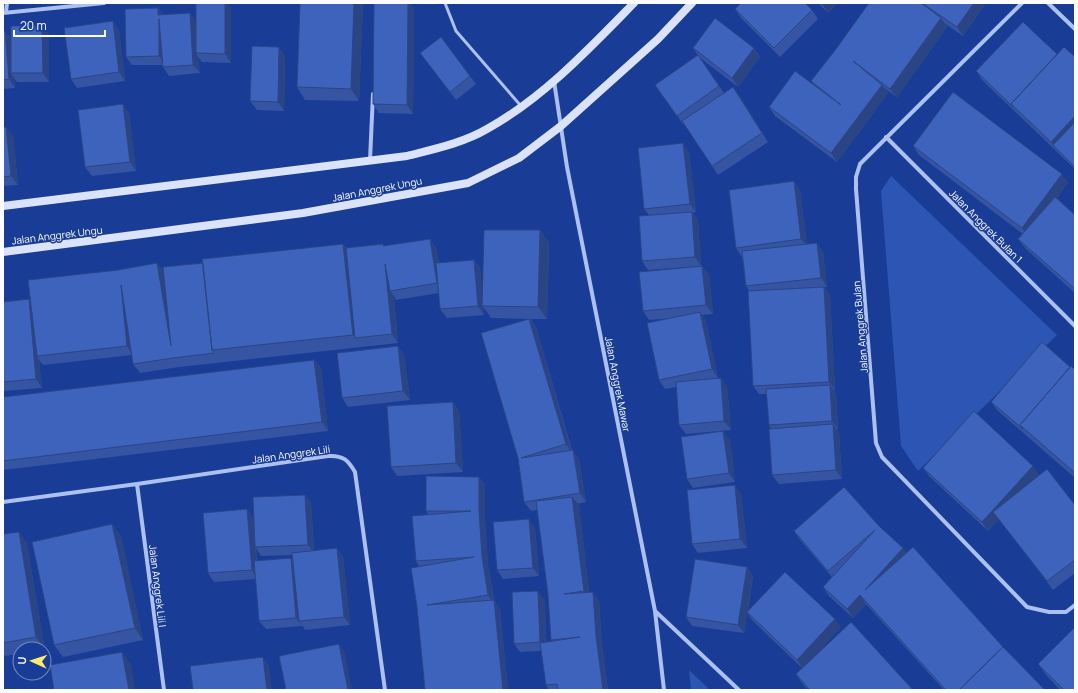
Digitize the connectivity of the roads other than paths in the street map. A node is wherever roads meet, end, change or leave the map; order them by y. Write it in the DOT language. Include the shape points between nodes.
graph roads {
  1 [pos="7,3"];
  2 [pos="104,3"];
  3 [pos="445,3"];
  4 [pos="692,3"];
  5 [pos="1022,3"];
  6 [pos="1048,3"];
  7 [pos="631,5"];
  8 [pos="5,12"];
  9 [pos="1075,29"];
  10 [pos="554,81"];
  11 [pos="373,89"];
  12 [pos="522,107"];
  13 [pos="561,126"];
  14 [pos="886,137"];
  15 [pos="370,160"];
  16 [pos="3,206"];
  17 [pos="3,252"];
  18 [pos="1075,326"];
  19 [pos="137,484"];
  20 [pos="3,502"];
  21 [pos="1075,605"];
  22 [pos="655,611"];
  23 [pos="164,690"];
  24 [pos="384,690"];
  25 [pos="664,690"];
  26 [pos="739,690"];
  1 -- 8 [label="street"];
  2 -- 8 [label="street"];
  3 -- 12 [label="lane" via="456,32"];
  4 -- 13 [label="street, Jalan Anggrek Ungu" via="658,39"];
  5 -- 14 [label="street, Jalan Anggrek Bulan"];
  6 -- 9 [label="street"];
  7 -- 10 [label="street"];
  10 -- 12 [label="street"];
  10 -- 13 [label="street, Jalan Anggrek Mawar"];
  11 -- 15 [label="street"];
  12 -- 15 [label="street" via="486,130 448,145 407,156"];
  13 -- 17 [label="street, Jalan Anggrek Ungu" via="519,158 468,183 303,213"];
  13 -- 22 [label="street, Jalan Anggrek Mawar"];
  14 -- 18 [label="street, Jalan Anggrek Bulan 1"];
  14 -- 21 [label="street, Jalan Anggrek Bulan" via="860,164 856,177 876,443 882,457 1027,607 1049,612 1066,612"];
  15 -- 16 [label="street"];
  19 -- 20 [label="street, Jalan Anggrek Lili"];
  19 -- 23 [label="street, Jalan Anggrek Lili I"];
  19 -- 24 [label="street, Jalan Anggrek Lili" via="328,456 338,455 345,459 355,472"];
  22 -- 25 [label="street, Jalan Anggrek Mawar"];
  22 -- 26 [label="street"];
}
